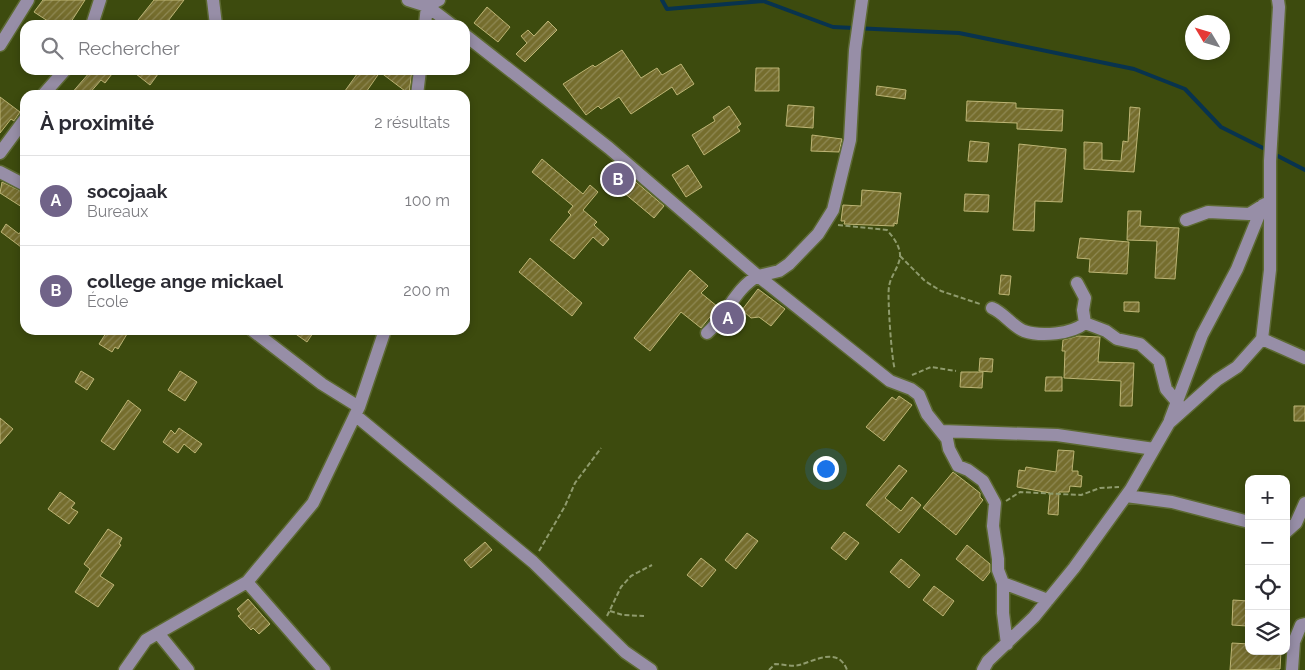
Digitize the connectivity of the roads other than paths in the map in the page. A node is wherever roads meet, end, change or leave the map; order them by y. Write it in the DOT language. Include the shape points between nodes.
graph roads {
  1 [pos="28,0"];
  2 [pos="100,0"];
  3 [pos="213,0"];
  4 [pos="408,0"];
  5 [pos="862,0"];
  6 [pos="1278,0"];
  7 [pos="433,3"];
  8 [pos="94,20"];
  9 [pos="215,20"];
  10 [pos="427,20"];
  11 [pos="448,20"];
  12 [pos="470,39"];
  13 [pos="0,45"];
  14 [pos="60,75"];
  15 [pos="419,75"];
  16 [pos="47,90"];
  17 [pos="418,90"];
  18 [pos="20,126"];
  19 [pos="0,153"];
  20 [pos="0,172"];
  21 [pos="20,182"];
  22 [pos="1267,202"];
  23 [pos="1186,220"];
  24 [pos="758,276"];
  25 [pos="1077,283"];
  26 [pos="992,308"];
  27 [pos="1085,323"];
  28 [pos="707,333"];
  29 [pos="258,335"];
  30 [pos="383,335"];
  31 [pos="1262,339"];
  32 [pos="1305,358"];
  33 [pos="1178,403"];
  34 [pos="357,411"];
  35 [pos="1169,423"];
  36 [pos="942,431"];
  37 [pos="1154,449"];
  38 [pos="1128,493"];
  39 [pos="1305,503"];
  40 [pos="1245,521"];
  41 [pos="1290,528"];
  42 [pos="247,582"];
  43 [pos="1003,583"];
  44 [pos="1048,600"];
  45 [pos="1305,624"];
  46 [pos="158,633"];
  47 [pos="1007,644"];
  48 [pos="126,670"];
  49 [pos="188,670"];
  50 [pos="324,670"];
  51 [pos="650,670"];
  52 [pos="983,670"];
  53 [pos="1292,670"];
  1 -- 13 [label="street"];
  2 -- 8 [label="street"];
  3 -- 9 [label="street"];
  4 -- 7 [label="street"];
  5 -- 24 [label="street" via="855,50 850,140 833,210 818,234 789,264 779,271"];
  6 -- 22 [label="street"];
  7 -- 10 [label="street"];
  7 -- 11 [label="street"];
  12 -- 24 [label="street" via="609,148"];
  14 -- 16 [label="street"];
  15 -- 17 [label="street"];
  18 -- 19 [label="street"];
  20 -- 21 [label="street"];
  22 -- 23 [label="street" via="1249,214 1208,212"];
  22 -- 31 [label="street" via="1270,270"];
  22 -- 33 [label="street" via="1202,335"];
  24 -- 28 [label="street"];
  24 -- 36 [label="street" via="890,382 919,395 927,414"];
  25 -- 27 [label="street" via="1085,298"];
  26 -- 27 [label="street" via="1025,331 1056,334 1073,331"];
  27 -- 33 [label="street" via="1117,339 1140,344 1159,361 1166,390"];
  29 -- 34 [label="street"];
  30 -- 34 [label="street"];
  31 -- 32 [label="street"];
  31 -- 35 [label="street" via="1236,368 1217,380"];
  33 -- 35 [label="street"];
  34 -- 42 [label="street" via="313,503"];
  34 -- 51 [label="street" via="533,562 625,652"];
  35 -- 37 [label="street"];
  36 -- 37 [label="street" via="1057,435"];
  36 -- 43 [label="street" via="958,466 983,481 996,503 993,526 998,570"];
  37 -- 38 [label="street"];
  38 -- 40 [label="street"];
  38 -- 44 [label="street"];
  39 -- 41 [label="street"];
  42 -- 46 [label="street"];
  42 -- 50 [label="street"];
  43 -- 44 [label="street"];
  43 -- 47 [label="street"];
  44 -- 47 [label="street"];
  45 -- 53 [label="street" via="1301,625 1294,642"];
  46 -- 48 [label="street" via="146,640"];
  46 -- 49 [label="street"];
  47 -- 52 [label="street"];
}
